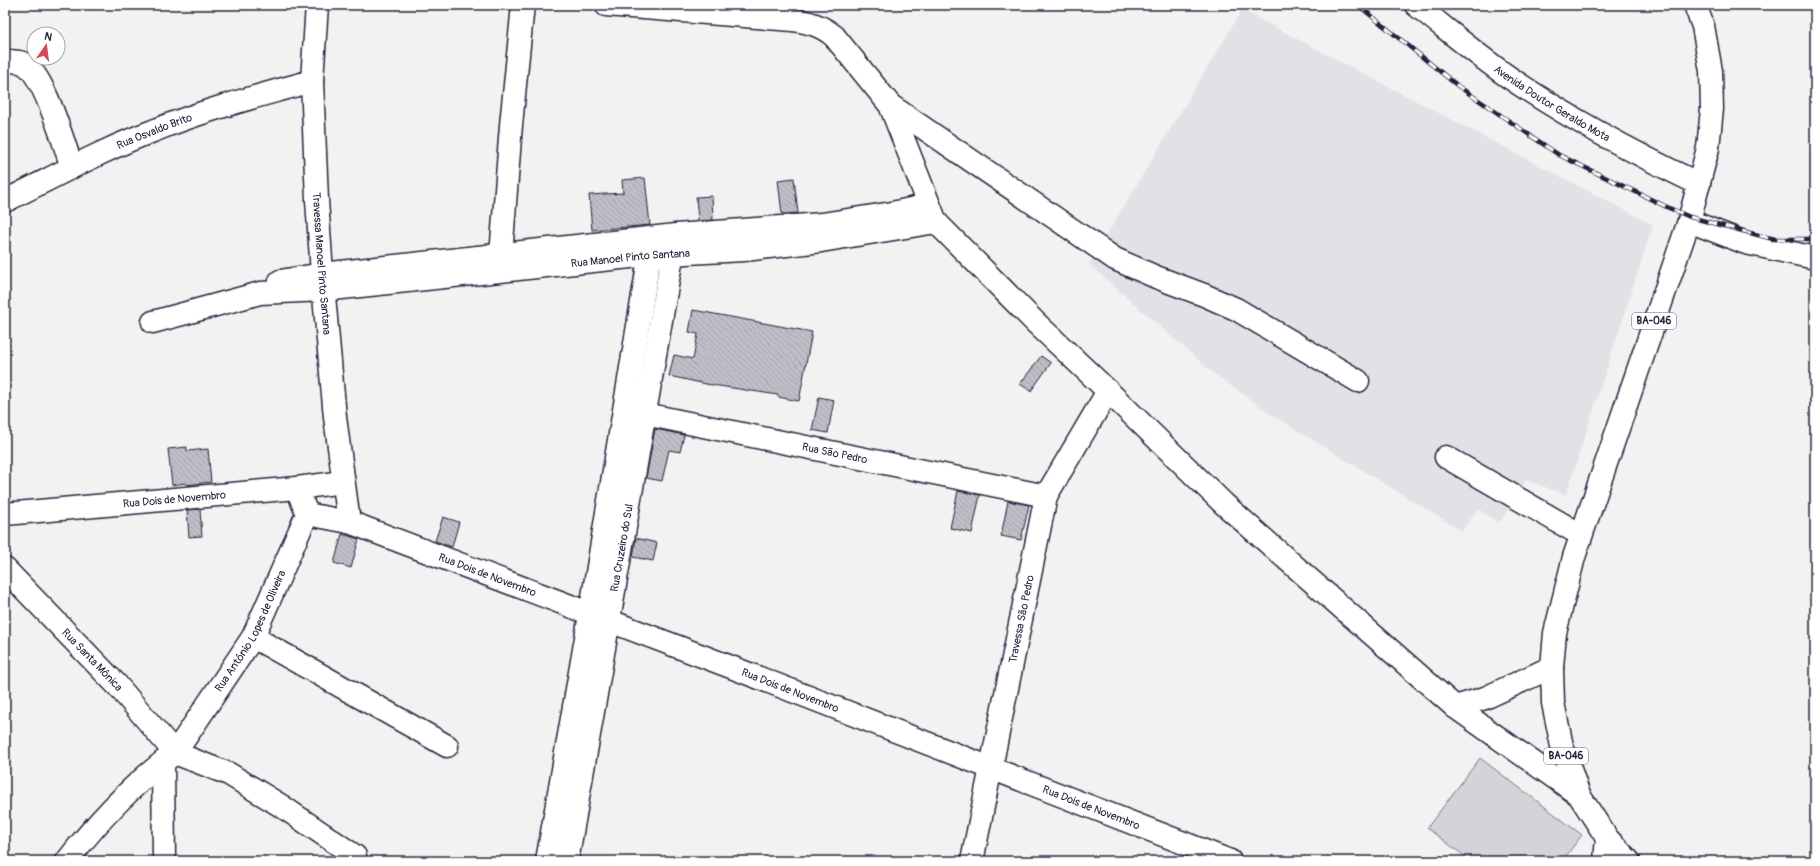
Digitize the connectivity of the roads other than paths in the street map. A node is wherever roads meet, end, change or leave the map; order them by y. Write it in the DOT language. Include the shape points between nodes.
graph roads {
  1 [pos="317,5"];
  2 [pos="523,5"];
  3 [pos="606,5"];
  4 [pos="1416,5"];
  5 [pos="1695,5"];
  6 [pos="5,61"];
  7 [pos="312,81"];
  8 [pos="890,105"];
  9 [pos="72,168"];
  10 [pos="1699,184"];
  11 [pos="5,201"];
  12 [pos="933,213"];
  13 [pos="1689,221"];
  14 [pos="674,244"];
  15 [pos="650,247"];
  16 [pos="1815,258"];
  17 [pos="501,263"];
  18 [pos="323,282"];
  19 [pos="153,322"];
  20 [pos="1358,381"];
  21 [pos="1108,391"];
  22 [pos="634,412"];
  23 [pos="1446,457"];
  24 [pos="343,482"];
  25 [pos="297,488"];
  26 [pos="1046,496"];
  27 [pos="5,514"];
  28 [pos="307,514"];
  29 [pos="349,522"];
  30 [pos="1581,535"];
  31 [pos="5,569"];
  32 [pos="599,618"];
  33 [pos="253,637"];
  34 [pos="1552,667"];
  35 [pos="1455,707"];
  36 [pos="447,746"];
  37 [pos="169,758"];
  38 [pos="992,769"];
  39 [pos="570,786"];
  40 [pos="1579,795"];
  41 [pos="1607,838"];
  42 [pos="355,856"];
  43 [pos="67,861"];
  44 [pos="164,861"];
  45 [pos="547,861"];
  46 [pos="567,861"];
  47 [pos="972,861"];
  48 [pos="1230,861"];
  49 [pos="1605,861"];
  50 [pos="1629,861"];
  1 -- 7 [label="street, Travessa Manoel Pinto Santana"];
  2 -- 17 [label="street"];
  3 -- 8 [label="street" via="793,20 816,25 834,36"];
  4 -- 10 [label="street, Avenida Doutor Geraldo Mota" via="1512,79 1573,118 1634,153"];
  5 -- 10 [label="street, BA-046" via="1703,26 1711,71 1712,109 1708,148"];
  6 -- 9 [label="street" via="23,63 38,79"];
  7 -- 9 [label="street, Rua Osvaldo Brito" via="226,105 152,131"];
  7 -- 18 [label="street, Travessa Manoel Pinto Santana"];
  8 -- 12 [label="street"];
  8 -- 20 [label="street" via="1115,258 1156,278 1236,309"];
  9 -- 11 [label="street, Rua Osvaldo Brito"];
  10 -- 13 [label="street, BA-046"];
  12 -- 14 [label="street, Rua Manoel Pinto Santana" via="821,241 744,250"];
  12 -- 21 [label="street" via="1035,322"];
  13 -- 16 [label="street" via="1746,243"];
  13 -- 30 [label="street, BA-046"];
  14 -- 15 [label="street, Rua Manoel Pinto Santana"];
  14 -- 22 [label="street, Rua Cruzeiro do Sul"];
  15 -- 17 [label="street, Rua Manoel Pinto Santana"];
  15 -- 22 [label="street, Rua Cruzeiro do Sul"];
  17 -- 18 [label="street, Rua Manoel Pinto Santana"];
  18 -- 19 [label="street, Rua Manoel Pinto Santana" via="285,280 260,293"];
  18 -- 24 [label="street, Travessa Manoel Pinto Santana"];
  21 -- 26 [label="street, Travessa São Pedro"];
  21 -- 35 [label="street" via="1224,504"];
  22 -- 26 [label="street, Rua São Pedro"];
  22 -- 32 [label="street, Rua Cruzeiro do Sul"];
  23 -- 30 [label="street"];
  24 -- 25 [label="street, Rua Dois de Novembro"];
  24 -- 29 [label="street, Travessa Manoel Pinto Santana"];
  25 -- 27 [label="street, Rua Dois de Novembro"];
  25 -- 28 [label="street"];
  26 -- 38 [label="street, Travessa São Pedro"];
  28 -- 29 [label="street, Rua Dois de Novembro"];
  28 -- 33 [label="street, Rua Antônio Lopes de Oliveira"];
  29 -- 32 [label="street, Rua Dois de Novembro"];
  30 -- 34 [label="street, BA-046" via="1556,633"];
  31 -- 37 [label="street, Rua Santa Mônica" via="117,685"];
  32 -- 38 [label="street, Rua Dois de Novembro"];
  32 -- 39 [label="street, Rua Cruzeiro do Sul"];
  33 -- 36 [label="street"];
  33 -- 37 [label="street, Rua Antônio Lopes de Oliveira"];
  34 -- 35 [label="street" via="1492,695"];
  34 -- 40 [label="street, BA-046" via="1553,703 1562,746"];
  35 -- 40 [label="street"];
  37 -- 42 [label="street" via="229,774"];
  37 -- 43 [label="street, Rua Antônio Lopes de Oliveira" via="104,816"];
  37 -- 44 [label="street"];
  38 -- 47 [label="street, Travessa São Pedro"];
  38 -- 48 [label="street, Rua Dois de Novembro"];
  39 -- 45 [label="street, Rua Cruzeiro do Sul"];
  39 -- 46 [label="street, Rua Cruzeiro do Sul"];
  40 -- 41 [label="street, BA-046"];
  41 -- 49 [label="street"];
  41 -- 50 [label="street, BA-046"];
}
